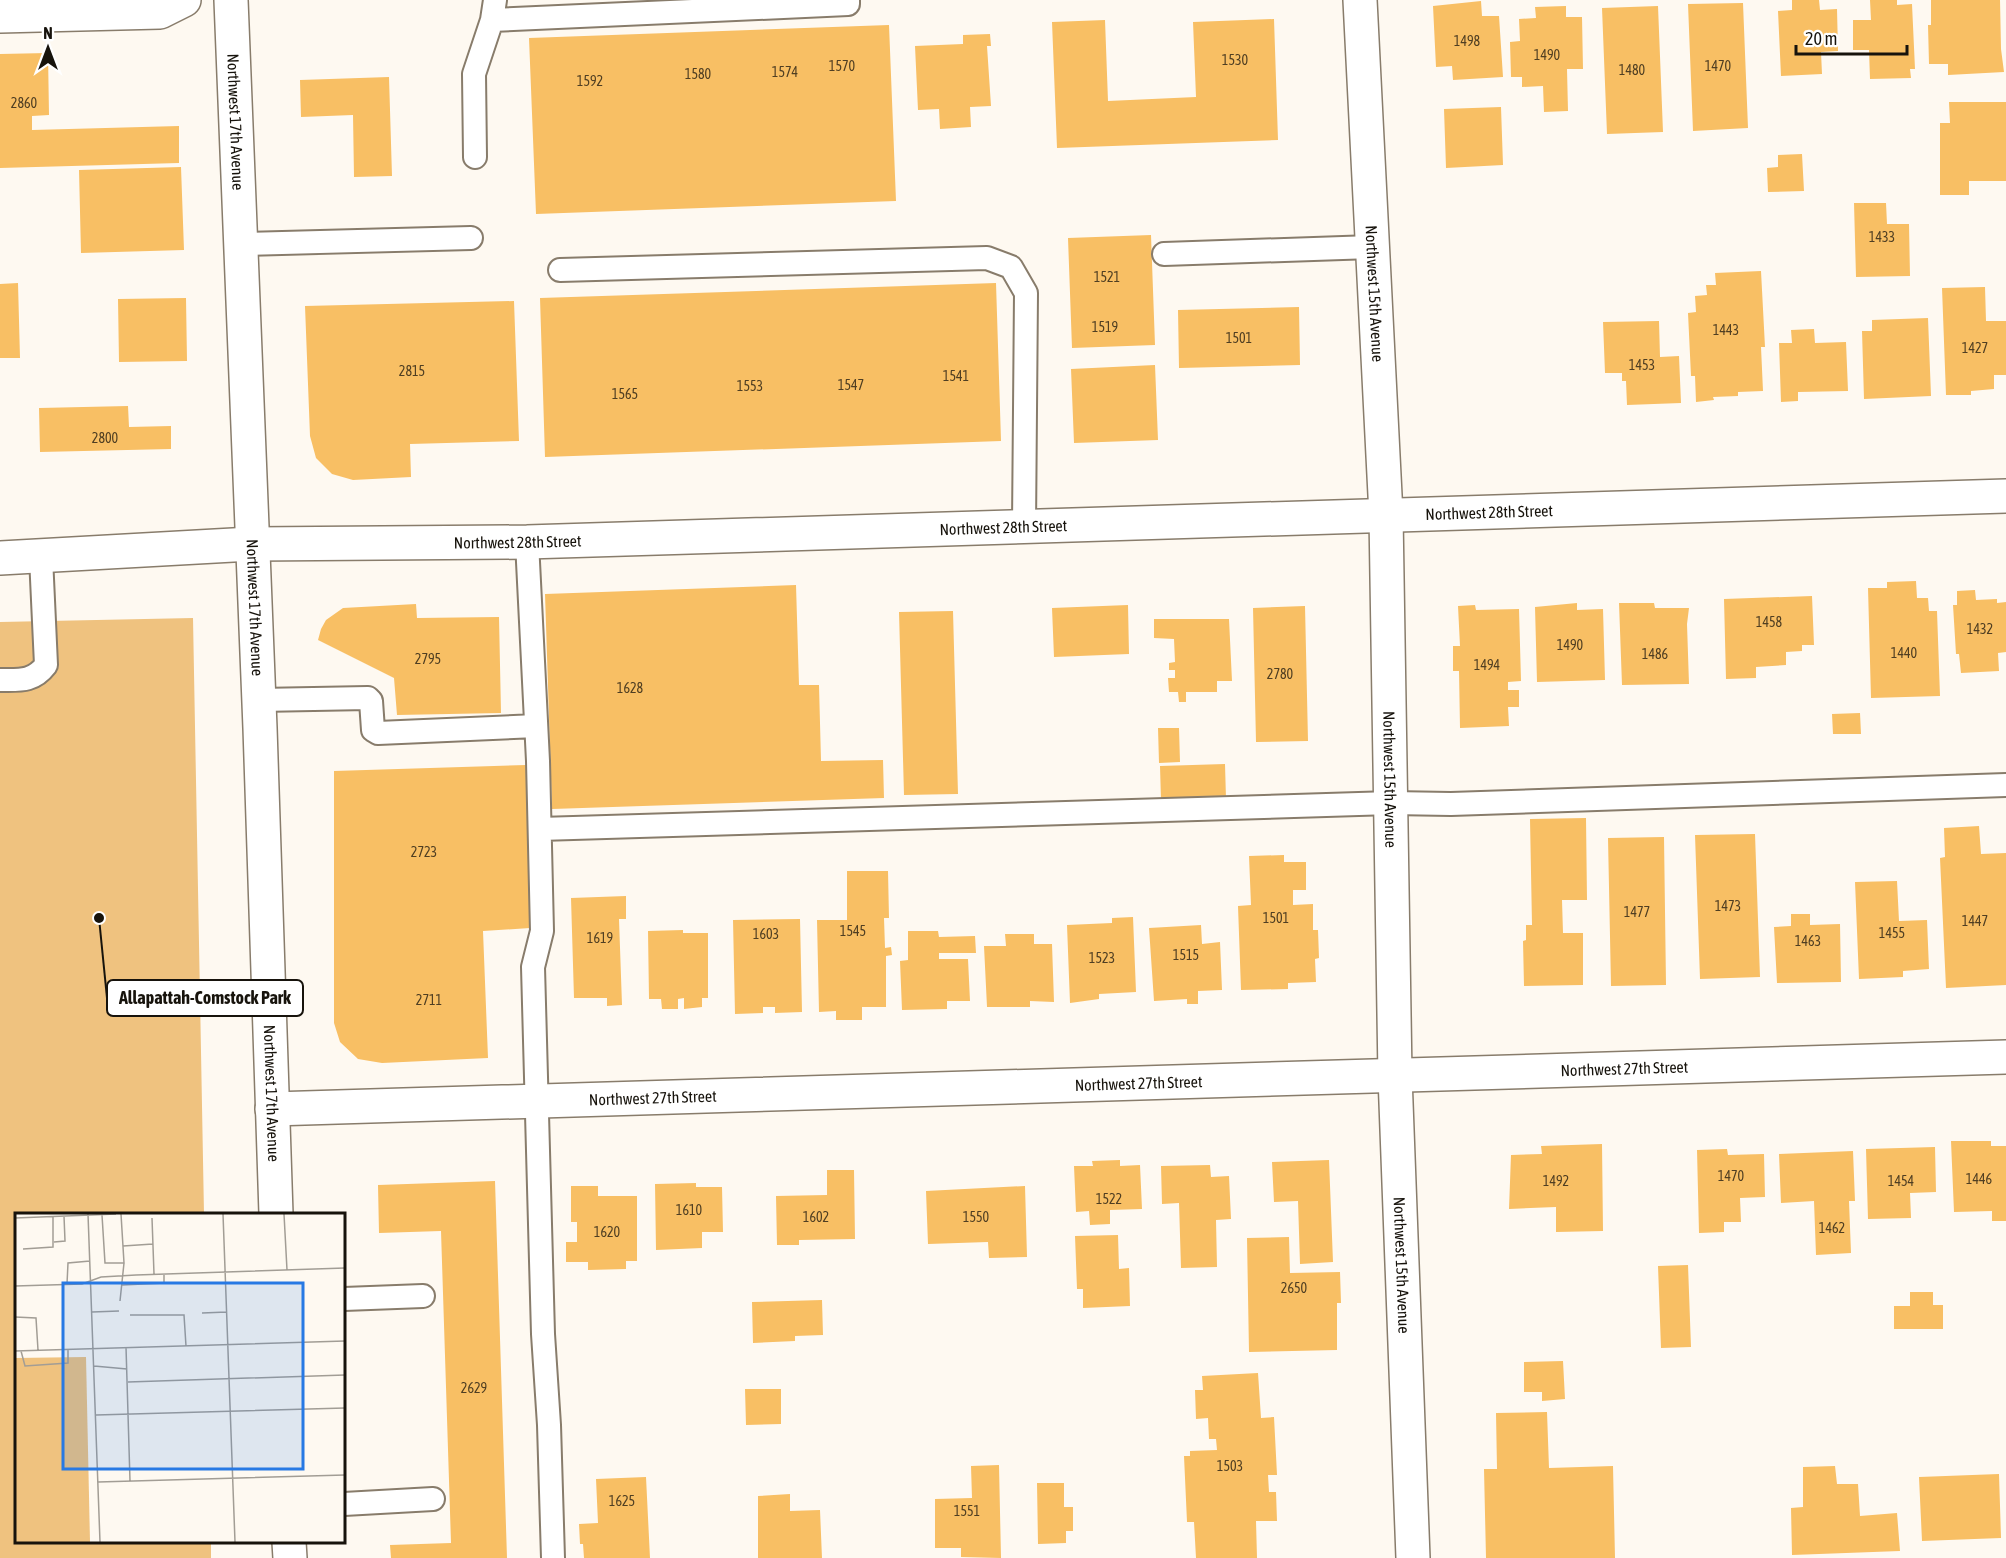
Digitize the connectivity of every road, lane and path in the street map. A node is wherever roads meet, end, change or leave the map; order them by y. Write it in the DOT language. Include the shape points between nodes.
graph roads {
  1 [pos="184,0"];
  2 [pos="231,0"];
  3 [pos="848,0"];
  4 [pos="1360,0"];
  5 [pos="713,5"];
  6 [pos="20,10"];
  7 [pos="493,10"];
  8 [pos="475,157"];
  9 [pos="471,238"];
  10 [pos="240,244"];
  11 [pos="1372,247"];
  12 [pos="1164,254"];
  13 [pos="560,270"];
  14 [pos="2006,496"];
  15 [pos="1386,515"];
  16 [pos="1024,526"];
  17 [pos="527,542"];
  18 [pos="251,544"];
  19 [pos="41,557"];
  20 [pos="0,558"];
  21 [pos="0,681"];
  22 [pos="259,700"];
  23 [pos="536,726"];
  24 [pos="2006,785"];
  25 [pos="1391,803"];
  26 [pos="540,829"];
  27 [pos="2006,1057"];
  28 [pos="1395,1076"];
  29 [pos="538,1101"];
  30 [pos="272,1110"];
  31 [pos="276,1213"];
  32 [pos="423,1296"];
  33 [pos="345,1299"];
  34 [pos="433,1499"];
  35 [pos="345,1504"];
  36 [pos="289,1543"];
  37 [pos="290,1558"];
  38 [pos="553,1558"];
  39 [pos="1413,1558"];
  1 -- 6 [label="street" via="160,12"];
  2 -- 10 [label="street, Northwest 17th Avenue"];
  3 -- 5 [label="lane" via="848,4"];
  4 -- 11 [label="street, Northwest 15th Avenue"];
  5 -- 7 [label="lane"];
  7 -- 8 [label="lane" via="474,74"];
  9 -- 10 [label="lane"];
  10 -- 18 [label="street, Northwest 17th Avenue"];
  11 -- 12 [label="lane"];
  11 -- 15 [label="street, Northwest 15th Avenue"];
  13 -- 16 [label="lane" via="987,258 1011,267 1026,293"];
  14 -- 15 [label="street, Northwest 28th Street"];
  15 -- 16 [label="street, Northwest 28th Street"];
  15 -- 25 [label="street, Northwest 15th Avenue"];
  16 -- 17 [label="street, Northwest 28th Street"];
  17 -- 18 [label="street, Northwest 28th Street"];
  17 -- 23 [label="lane"];
  18 -- 19 [label="street, Northwest 28th Street"];
  18 -- 22 [label="street, Northwest 17th Avenue"];
  19 -- 20 [label="street, Northwest 28th Street"];
  19 -- 21 [label="lane" via="46,665 38,676"];
  22 -- 23 [label="lane" via="368,698 373,730 378,733"];
  22 -- 30 [label="street, Northwest 17th Avenue"];
  23 -- 26 [label="lane"];
  24 -- 25 [label="lane"];
  25 -- 26 [label="lane"];
  25 -- 28 [label="street, Northwest 15th Avenue"];
  26 -- 29 [label="lane" via="542,931 533,967"];
  27 -- 28 [label="street, Northwest 27th Street"];
  28 -- 29 [label="street, Northwest 27th Street"];
  28 -- 39 [label="street, Northwest 15th Avenue"];
  29 -- 30 [label="street, Northwest 27th Street"];
  29 -- 38 [label="lane"];
  30 -- 31 [label="street, Northwest 17th Avenue"];
  32 -- 33 [label="lane"];
  34 -- 35 [label="lane"];
  36 -- 37 [label="street"];
}
